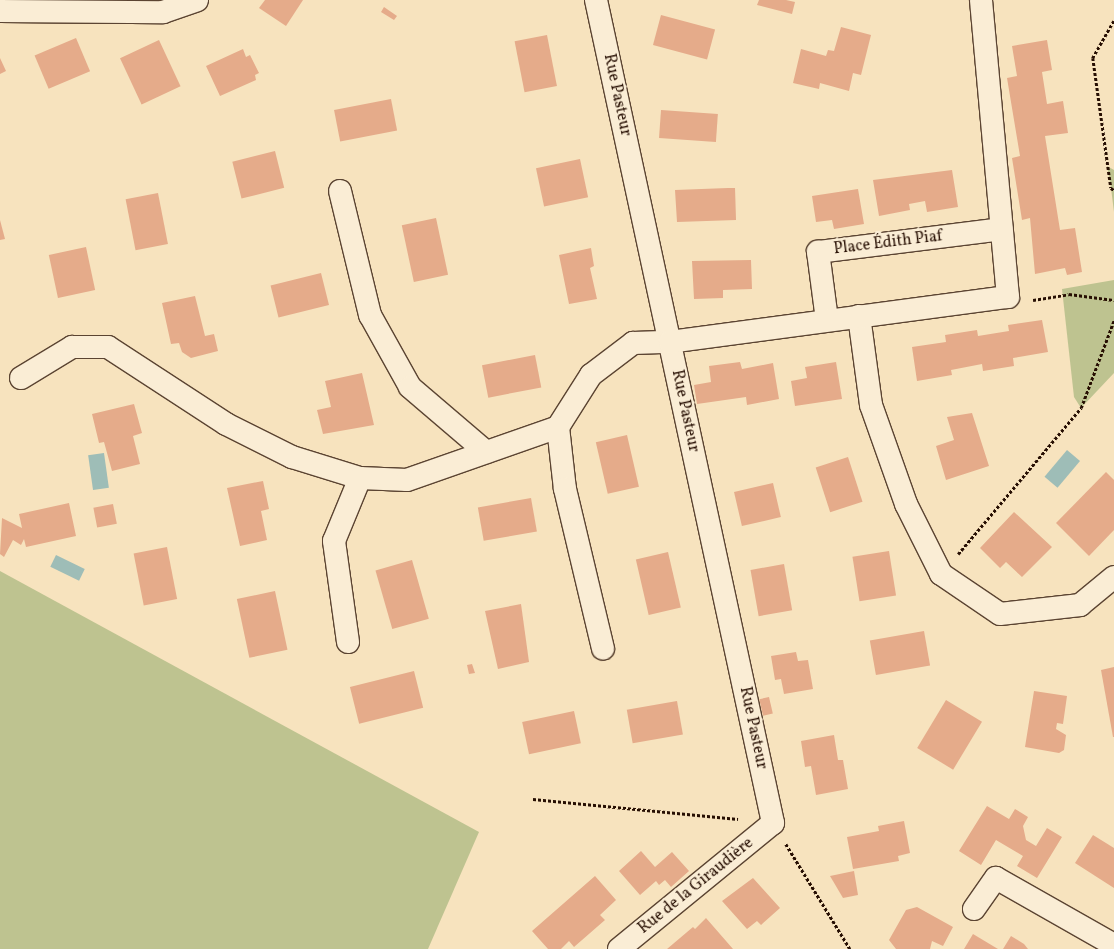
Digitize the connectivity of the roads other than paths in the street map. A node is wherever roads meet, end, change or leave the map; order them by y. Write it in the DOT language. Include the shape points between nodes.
graph roads {
  1 [pos="197,0"];
  2 [pos="596,0"];
  3 [pos="986,4"];
  4 [pos="0,11"];
  5 [pos="340,191"];
  6 [pos="1002,229"];
  7 [pos="859,316"];
  8 [pos="828,320"];
  9 [pos="670,342"];
  10 [pos="21,378"];
  11 [pos="558,427"];
  12 [pos="486,452"];
  13 [pos="360,478"];
  14 [pos="1114,578"];
  15 [pos="348,642"];
  16 [pos="603,650"];
  17 [pos="773,822"];
  18 [pos="974,909"];
  19 [pos="1111,946"];
  20 [pos="619,949"];
  1 -- 4 [label="street" via="163,12"];
  2 -- 9 [label="street, Rue Pasteur"];
  3 -- 6 [label="street"];
  5 -- 12 [label="street" via="370,315 410,387"];
  6 -- 7 [label="street" via="1008,297"];
  6 -- 8 [label="street, Place Édith Piaf" via="818,252"];
  7 -- 8 [label="street"];
  7 -- 14 [label="street" via="872,405 906,504 941,574 1000,614 1080,605"];
  8 -- 9 [label="street"];
  9 -- 11 [label="street" via="633,343 591,374"];
  9 -- 17 [label="street, Rue Pasteur"];
  10 -- 13 [label="street" via="72,347 108,348 226,424 292,457"];
  11 -- 12 [label="street"];
  11 -- 16 [label="street" via="565,489"];
  12 -- 13 [label="street" via="407,480"];
  13 -- 15 [label="street" via="334,540"];
  17 -- 20 [label="street, Rue de la Giraudière"];
  18 -- 19 [label="street" via="996,878"];
}
